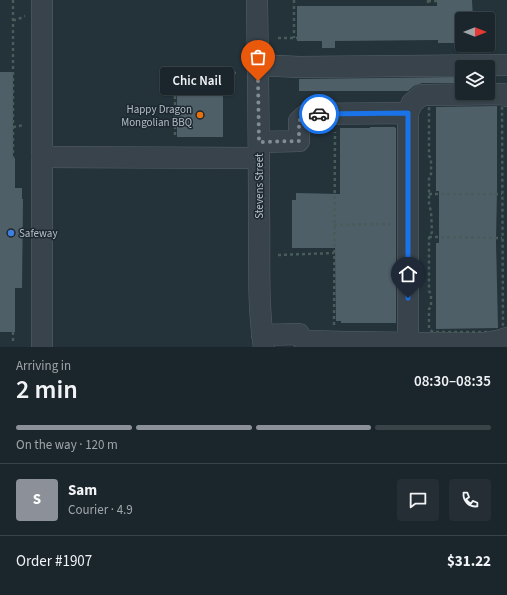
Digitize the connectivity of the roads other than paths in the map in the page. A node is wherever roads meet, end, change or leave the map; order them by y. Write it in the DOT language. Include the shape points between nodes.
graph roads {
  1 [pos="42,0"];
  2 [pos="257,0"];
  3 [pos="258,65"];
  4 [pos="507,65"];
  5 [pos="507,96"];
  6 [pos="408,113"];
  7 [pos="259,150"];
  8 [pos="42,157"];
  9 [pos="507,338"];
  10 [pos="263,341"];
  11 [pos="408,343"];
  12 [pos="42,347"];
  1 -- 8 [label="street"];
  2 -- 3 [label="street, Stevens Street"];
  3 -- 4 [label="street"];
  3 -- 7 [label="street, Stevens Street"];
  5 -- 6 [label="street" via="422,95 412,104"];
  6 -- 7 [label="street" via="307,114 299,121 299,141"];
  6 -- 11 [label="street"];
  7 -- 8 [label="street"];
  7 -- 10 [label="street, Stevens Street" via="260,306"];
  8 -- 12 [label="street"];
  9 -- 11 [label="street" via="486,343"];
  10 -- 11 [label="street" via="299,334 306,341"];
}
